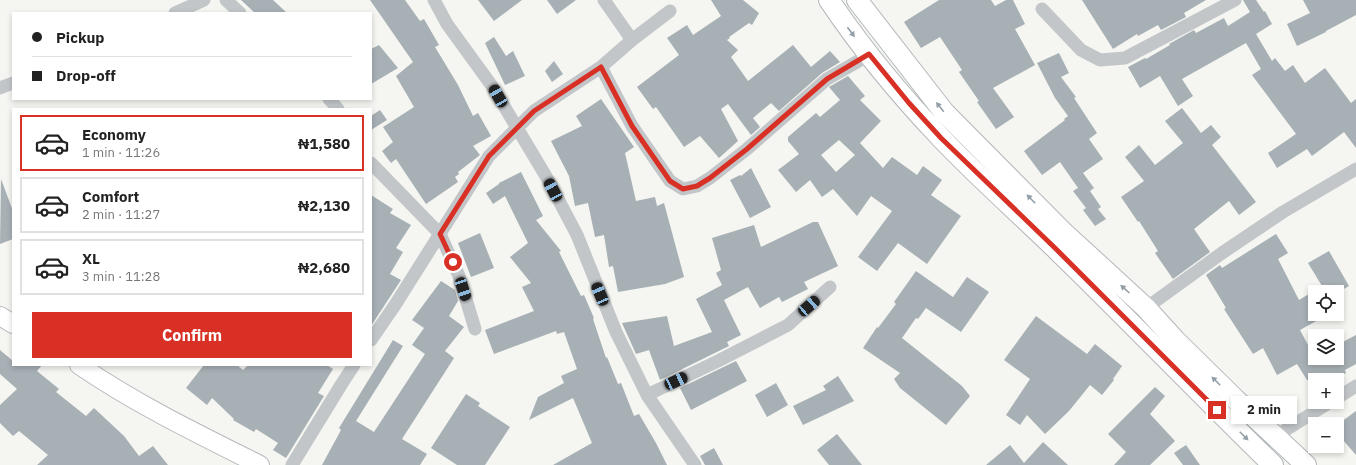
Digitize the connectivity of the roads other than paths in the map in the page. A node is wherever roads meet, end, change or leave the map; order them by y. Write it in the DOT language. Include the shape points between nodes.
graph roads {
  1 [pos="204,0"];
  2 [pos="226,0"];
  3 [pos="434,0"];
  4 [pos="604,0"];
  5 [pos="829,0"];
  6 [pos="857,0"];
  7 [pos="1235,0"];
  8 [pos="1042,9"];
  9 [pos="670,11"];
  10 [pos="177,12"];
  11 [pos="239,12"];
  12 [pos="632,40"];
  13 [pos="869,54"];
  14 [pos="601,67"];
  15 [pos="12,82"];
  16 [pos="0,88"];
  17 [pos="330,100"];
  18 [pos="337,108"];
  19 [pos="517,128"];
  20 [pos="372,165"];
  21 [pos="1356,169"];
  22 [pos="440,234"];
  23 [pos="830,287"];
  24 [pos="1146,308"];
  25 [pos="0,316"];
  26 [pos="12,323"];
  27 [pos="475,329"];
  28 [pos="372,338"];
  29 [pos="80,366"];
  30 [pos="353,366"];
  31 [pos="1356,386"];
  32 [pos="1344,394"];
  33 [pos="647,395"];
  34 [pos="1319,409"];
  35 [pos="1276,436"];
  36 [pos="260,465"];
  37 [pos="292,465"];
  38 [pos="695,465"];
  39 [pos="1272,465"];
  40 [pos="1306,465"];
  1 -- 10 [label="street"];
  2 -- 11 [label="street"];
  3 -- 19 [label="street" via="447,24 492,86"];
  4 -- 12 [label="street"];
  5 -- 13 [label="main road, one-way"];
  24 -- 6 [label="main road, one-way" via="1062,231 944,112"];
  7 -- 8 [label="street" via="1125,58 1100,60 1081,50"];
  9 -- 12 [label="street"];
  12 -- 14 [label="street"];
  13 -- 14 [label="street" via="827,79 710,178 697,186 683,189 670,181 632,126"];
  13 -- 39 [label="main road, one-way" via="941,138"];
  14 -- 19 [label="street" via="534,111"];
  15 -- 16 [label="street"];
  17 -- 18 [label="street"];
  19 -- 22 [label="street" via="489,156"];
  19 -- 33 [label="street" via="577,235 616,332"];
  20 -- 22 [label="street"];
  21 -- 24 [label="street" via="1265,224"];
  22 -- 27 [label="street" via="459,276"];
  22 -- 28 [label="street"];
  23 -- 33 [label="street" via="788,325"];
  35 -- 24 [label="main road, one-way" via="1228,393"];
  25 -- 26 [label="street"];
  29 -- 36 [label="street" via="187,429"];
  30 -- 37 [label="street"];
  31 -- 32 [label="street"];
  33 -- 38 [label="street"];
  34 -- 35 [label="street"];
  35 -- 40 [label="main road"];
}
